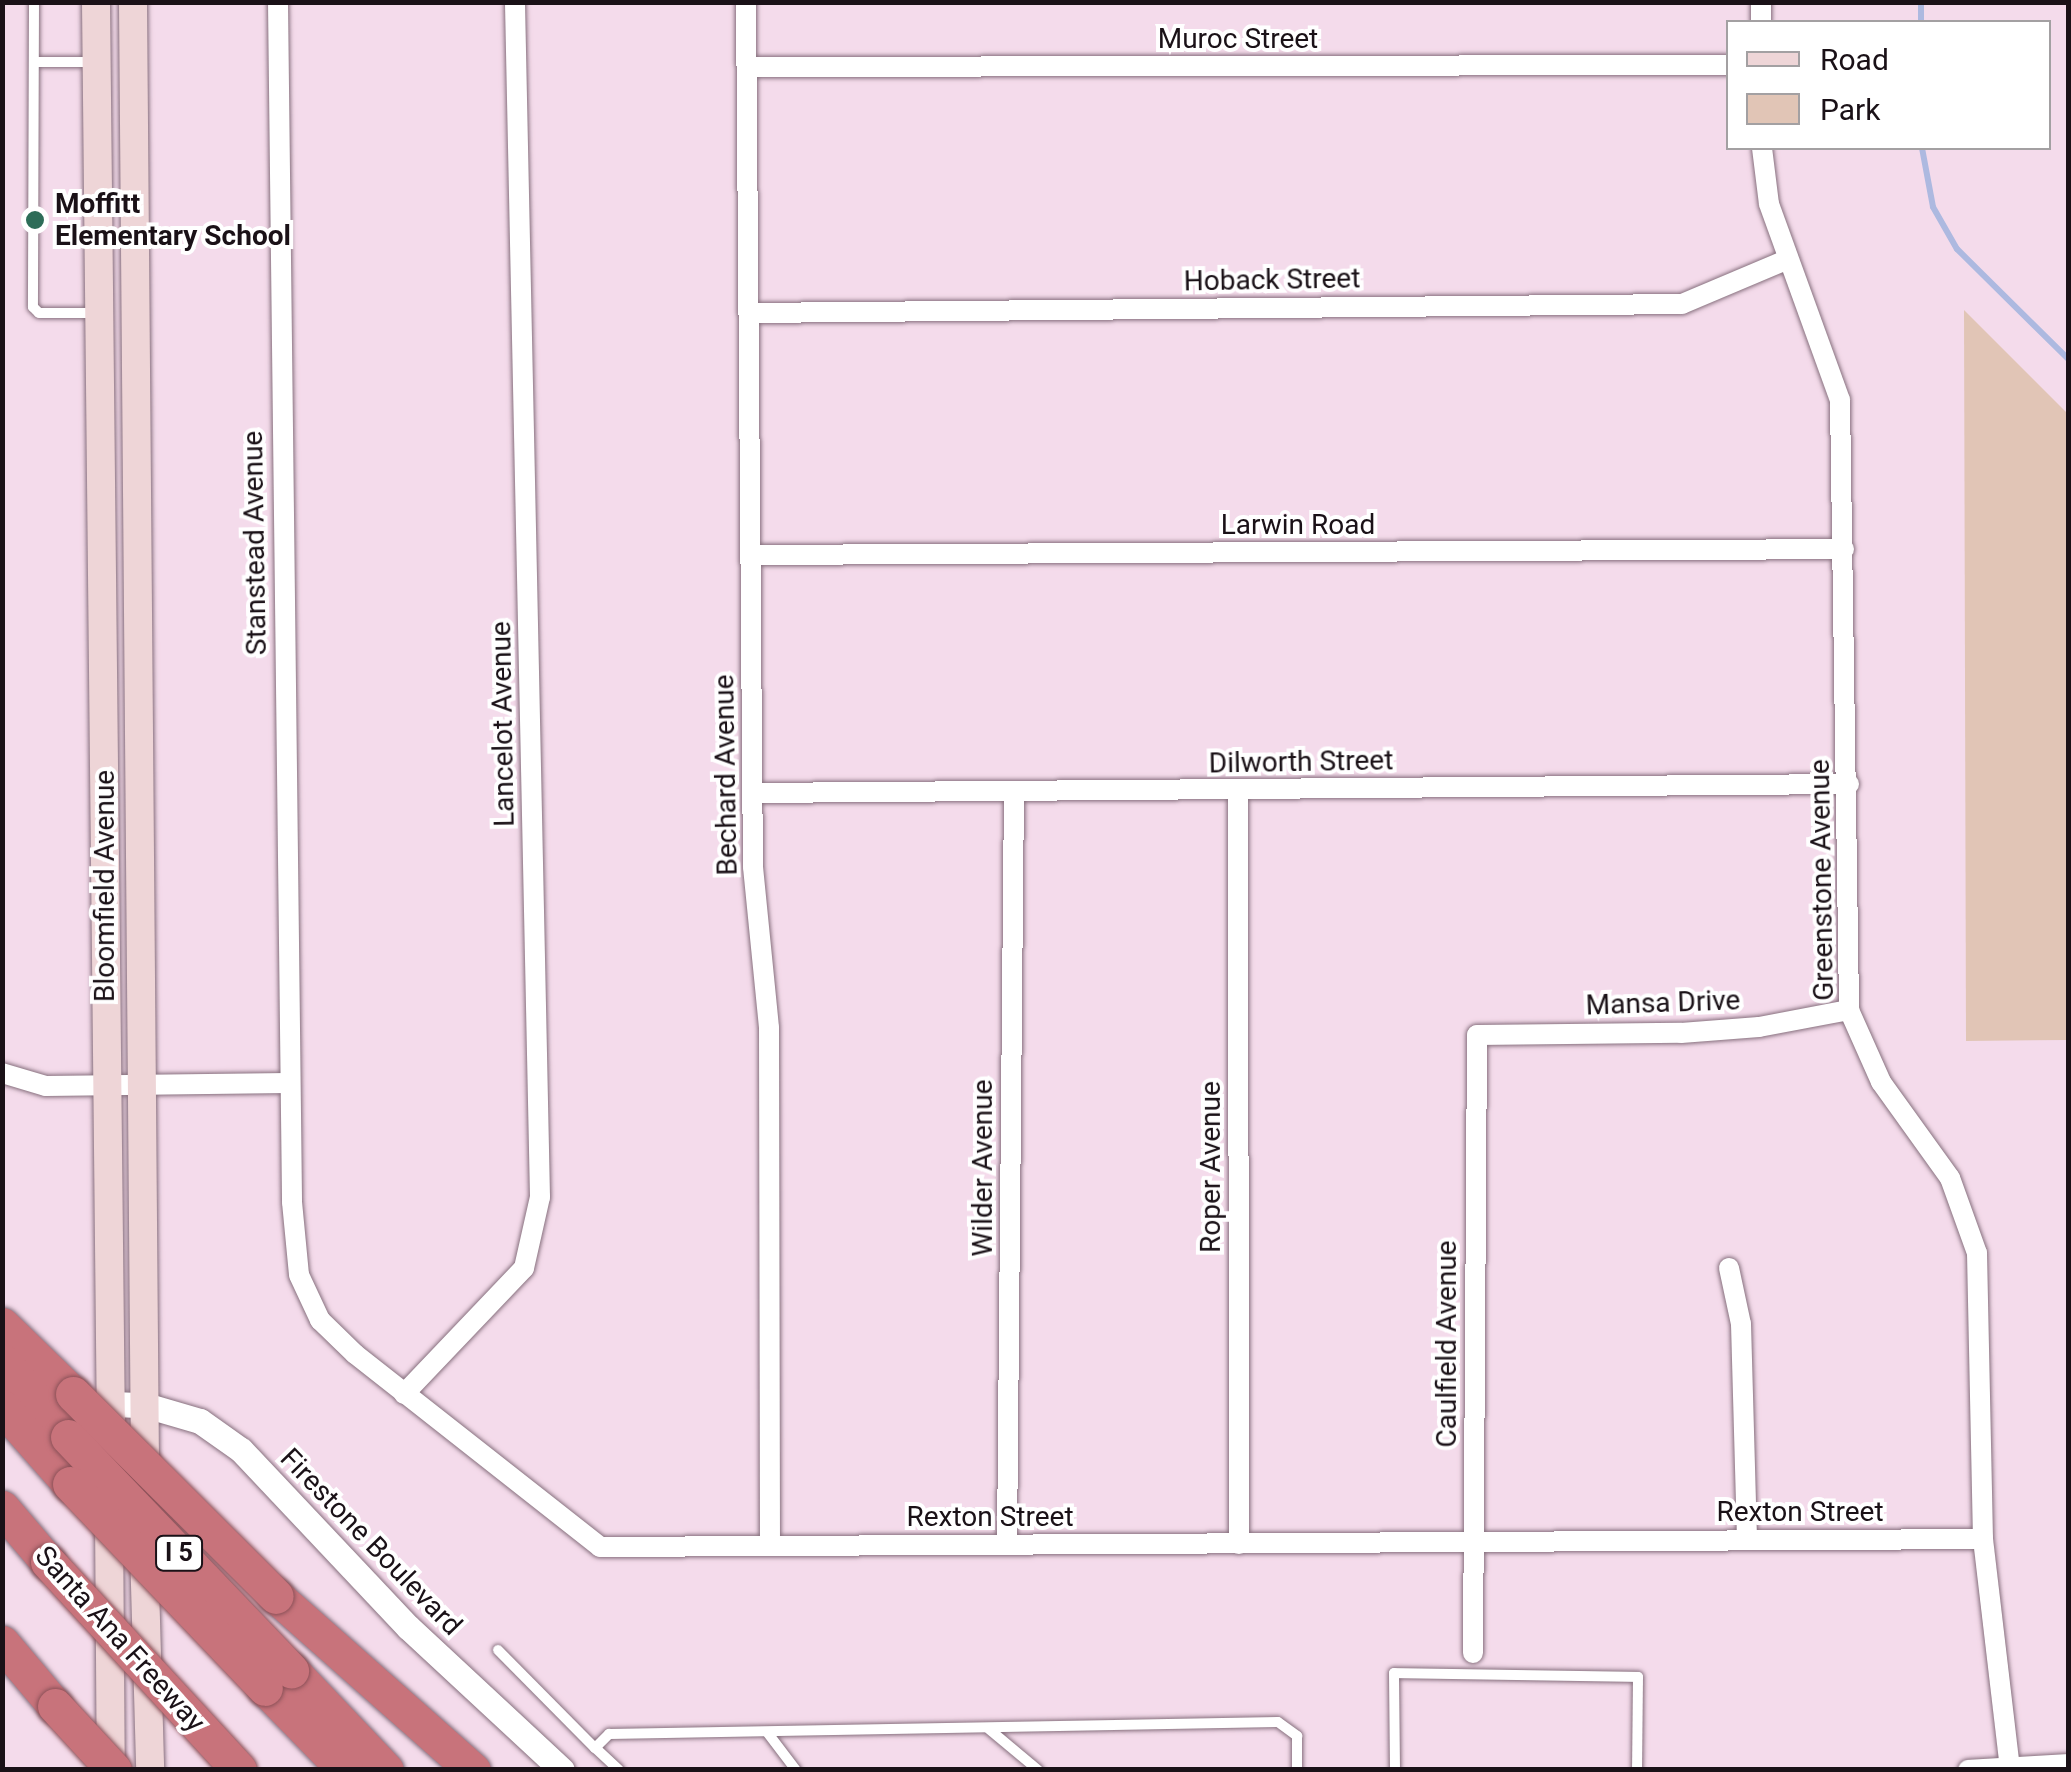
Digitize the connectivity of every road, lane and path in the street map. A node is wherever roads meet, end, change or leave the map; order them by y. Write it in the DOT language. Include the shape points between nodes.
graph roads {
  1 [pos="34,2"];
  2 [pos="96,2"];
  3 [pos="132,2"];
  4 [pos="278,2"];
  5 [pos="516,2"];
  6 [pos="746,2"];
  7 [pos="34,62"];
  8 [pos="97,62"];
  9 [pos="132,63"];
  10 [pos="1726,65"];
  11 [pos="747,67"];
  12 [pos="1762,150"];
  13 [pos="1786,260"];
  14 [pos="100,314"];
  15 [pos="750,314"];
  16 [pos="1844,549"];
  17 [pos="752,555"];
  18 [pos="1849,784"];
  19 [pos="1238,790"];
  20 [pos="1014,792"];
  21 [pos="753,793"];
  22 [pos="1849,1010"];
  23 [pos="1477,1036"];
  24 [pos="2,1073"];
  25 [pos="288,1083"];
  26 [pos="141,1086"];
  27 [pos="106,1087"];
  28 [pos="1729,1268"];
  29 [pos="2,1325"];
  30 [pos="2,1361"];
  31 [pos="404,1394"];
  32 [pos="112,1404"];
  33 [pos="146,1405"];
  34 [pos="2,1406"];
  35 [pos="2,1508"];
  36 [pos="1746,1539"];
  37 [pos="1983,1539"];
  38 [pos="1474,1543"];
  39 [pos="1007,1544"];
  40 [pos="1239,1544"];
  41 [pos="770,1546"];
  42 [pos="2,1643"];
  43 [pos="498,1650"];
  44 [pos="1473,1654"];
  45 [pos="278,1679"];
  46 [pos="988,1728"];
  47 [pos="767,1732"];
  48 [pos="595,1748"];
  49 [pos="2068,1764"];
  50 [pos="2010,1768"];
  51 [pos="112,1770"];
  52 [pos="150,1770"];
  53 [pos="239,1770"];
  54 [pos="345,1770"];
  55 [pos="386,1770"];
  56 [pos="473,1770"];
  57 [pos="562,1770"];
  58 [pos="620,1770"];
  59 [pos="796,1770"];
  60 [pos="1038,1770"];
  61 [pos="1297,1770"];
  62 [pos="1395,1770"];
  63 [pos="1637,1770"];
  64 [pos="1968,1770"];
  1 -- 7 [label="lane"];
  2 -- 8 [label="main road, Bloomfield Avenue"];
  3 -- 9 [label="main road, Bloomfield Avenue"];
  4 -- 25 [label="street, Stanstead Avenue"];
  5 -- 31 [label="street, Lancelot Avenue" via="540,1197 524,1268"];
  6 -- 11 [label="street, Bechard Avenue"];
  7 -- 8 [label="lane"];
  7 -- 14 [label="lane" via="38,313"];
  8 -- 9 [label="main road"];
  8 -- 14 [label="main road, Bloomfield Avenue"];
  9 -- 26 [label="main road, Bloomfield Avenue"];
  10 -- 11 [label="street, Muroc Street"];
  11 -- 15 [label="street, Bechard Avenue"];
  12 -- 13 [label="street, Greenstone Avenue" via="1768,204"];
  13 -- 15 [label="street, Hoback Street" via="1682,304"];
  13 -- 16 [label="street, Greenstone Avenue" via="1840,400"];
  14 -- 27 [label="main road, Bloomfield Avenue"];
  15 -- 17 [label="street, Bechard Avenue"];
  16 -- 17 [label="street, Larwin Road"];
  16 -- 18 [label="street, Greenstone Avenue"];
  17 -- 21 [label="street, Bechard Avenue"];
  18 -- 19 [label="street, Dilworth Street"];
  18 -- 22 [label="street, Greenstone Avenue"];
  19 -- 20 [label="street, Dilworth Street"];
  19 -- 40 [label="street, Roper Avenue"];
  20 -- 21 [label="street, Dilworth Street"];
  20 -- 39 [label="street, Wilder Avenue"];
  21 -- 41 [label="street, Bechard Avenue" via="752,867 769,1028"];
  22 -- 23 [label="street, Mansa Drive" via="1681,1033"];
  22 -- 37 [label="street, Greenstone Avenue" via="1882,1082 1969,1217 1977,1254"];
  23 -- 38 [label="street, Caulfield Avenue"];
  24 -- 27 [label="street" via="46,1086"];
  25 -- 26 [label="street"];
  25 -- 31 [label="street, Rexton Street" via="299,1275 320,1320"];
  26 -- 27 [label="street"];
  26 -- 33 [label="main road, Bloomfield Avenue"];
  27 -- 32 [label="main road, Bloomfield Avenue"];
  28 -- 36 [label="street" via="1741,1324"];
  29 -- 56 [label="highway, bridge" via="276,1596"];
  30 -- 45 [label="highway, I 5, bridge"];
  31 -- 41 [label="street, Rexton Street" via="600,1546"];
  32 -- 33 [label="street, Firestone Boulevard"];
  32 -- 51 [label="main road, Bloomfield Avenue"];
  33 -- 52 [label="main road, Bloomfield Avenue" via="142,1642"];
  33 -- 57 [label="street, Firestone Boulevard" via="200,1421 242,1450 408,1628"];
  34 -- 45 [label="highway, bridge" via="70,1484"];
  35 -- 53 [label="highway, Santa Ana Freeway, bridge"];
  36 -- 37 [label="street, Rexton Street"];
  36 -- 38 [label="street, Rexton Street"];
  37 -- 50 [label="street, Greenstone Avenue"];
  38 -- 40 [label="street, Rexton Street"];
  38 -- 44 [label="street, Caulfield Avenue"];
  39 -- 40 [label="street, Rexton Street"];
  39 -- 41 [label="street, Rexton Street"];
  42 -- 51 [label="highway, bridge"];
  43 -- 48 [label="lane"];
  45 -- 54 [label="highway"];
  45 -- 55 [label="highway, I 5"];
  46 -- 47 [label="lane"];
  46 -- 60 [label="lane"];
  46 -- 61 [label="lane" via="1278,1722 1297,1736"];
  47 -- 48 [label="lane" via="608,1734"];
  47 -- 59 [label="lane"];
  48 -- 58 [label="lane"];
  49 -- 50 [label="street"];
  50 -- 64 [label="street"];
  62 -- 63 [label="lane" via="1394,1673 1638,1677"];
}
